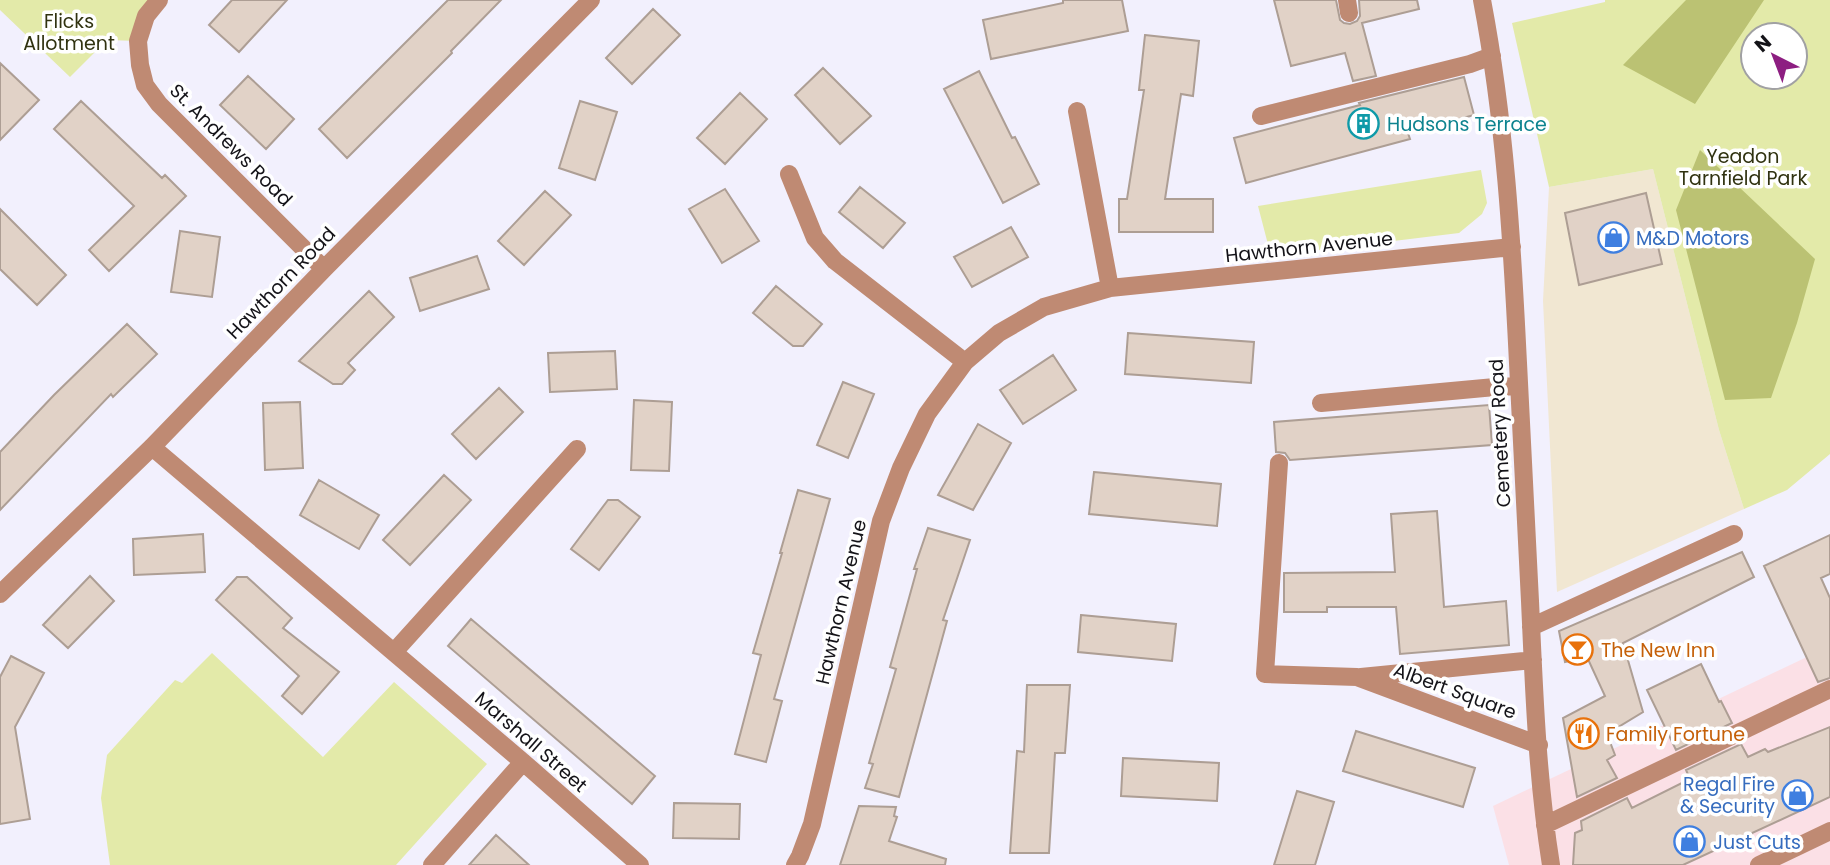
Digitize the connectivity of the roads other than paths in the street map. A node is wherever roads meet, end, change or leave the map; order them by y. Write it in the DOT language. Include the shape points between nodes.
graph roads {
  1 [pos="159,0"];
  2 [pos="591,0"];
  3 [pos="1482,0"];
  4 [pos="1492,56"];
  5 [pos="1077,111"];
  6 [pos="1261,116"];
  7 [pos="789,174"];
  8 [pos="1512,247"];
  9 [pos="324,268"];
  10 [pos="1110,288"];
  11 [pos="965,362"];
  12 [pos="1519,386"];
  13 [pos="1321,403"];
  14 [pos="152,447"];
  15 [pos="577,449"];
  16 [pos="1279,463"];
  17 [pos="1734,534"];
  18 [pos="0,594"];
  19 [pos="1531,627"];
  20 [pos="394,652"];
  21 [pos="1532,660"];
  22 [pos="1357,677"];
  23 [pos="1830,689"];
  24 [pos="1538,745"];
  25 [pos="523,762"];
  26 [pos="1545,825"];
  27 [pos="1830,831"];
  28 [pos="432,865"];
  29 [pos="640,865"];
  30 [pos="795,865"];
  31 [pos="1551,865"];
  32 [pos="1759,865"];
  1 -- 9 [label="street, St. Andrews Road" via="146,16 138,41 145,85"];
  2 -- 9 [label="street, Hawthorn Road"];
  3 -- 4 [label="street, Cemetery Road"];
  4 -- 6 [label="street"];
  4 -- 8 [label="street, Cemetery Road"];
  5 -- 10 [label="street"];
  7 -- 11 [label="street" via="815,239 835,261"];
  8 -- 10 [label="street, Hawthorn Avenue"];
  8 -- 12 [label="street, Cemetery Road"];
  9 -- 14 [label="street, Hawthorn Road"];
  10 -- 11 [label="street, Hawthorn Avenue" via="1044,307 999,333"];
  11 -- 30 [label="street, Hawthorn Avenue" via="927,414 881,521 812,824"];
  12 -- 13 [label="street"];
  12 -- 19 [label="street, Cemetery Road"];
  14 -- 18 [label="street, Hawthorn Road"];
  14 -- 20 [label="street, Marshall Street"];
  15 -- 20 [label="street"];
  16 -- 22 [label="street, Albert Square" via="1265,674"];
  17 -- 19 [label="street"];
  19 -- 21 [label="street, Cemetery Road"];
  20 -- 25 [label="street, Marshall Street"];
  21 -- 22 [label="street, Albert Square"];
  21 -- 24 [label="street, Cemetery Road"];
  22 -- 24 [label="street, Albert Square"];
  23 -- 26 [label="street"];
  24 -- 26 [label="street, Cemetery Road"];
  25 -- 28 [label="street"];
  25 -- 29 [label="street, Marshall Street"];
  26 -- 31 [label="street, Cemetery Road"];
  27 -- 32 [label="street"];
}
